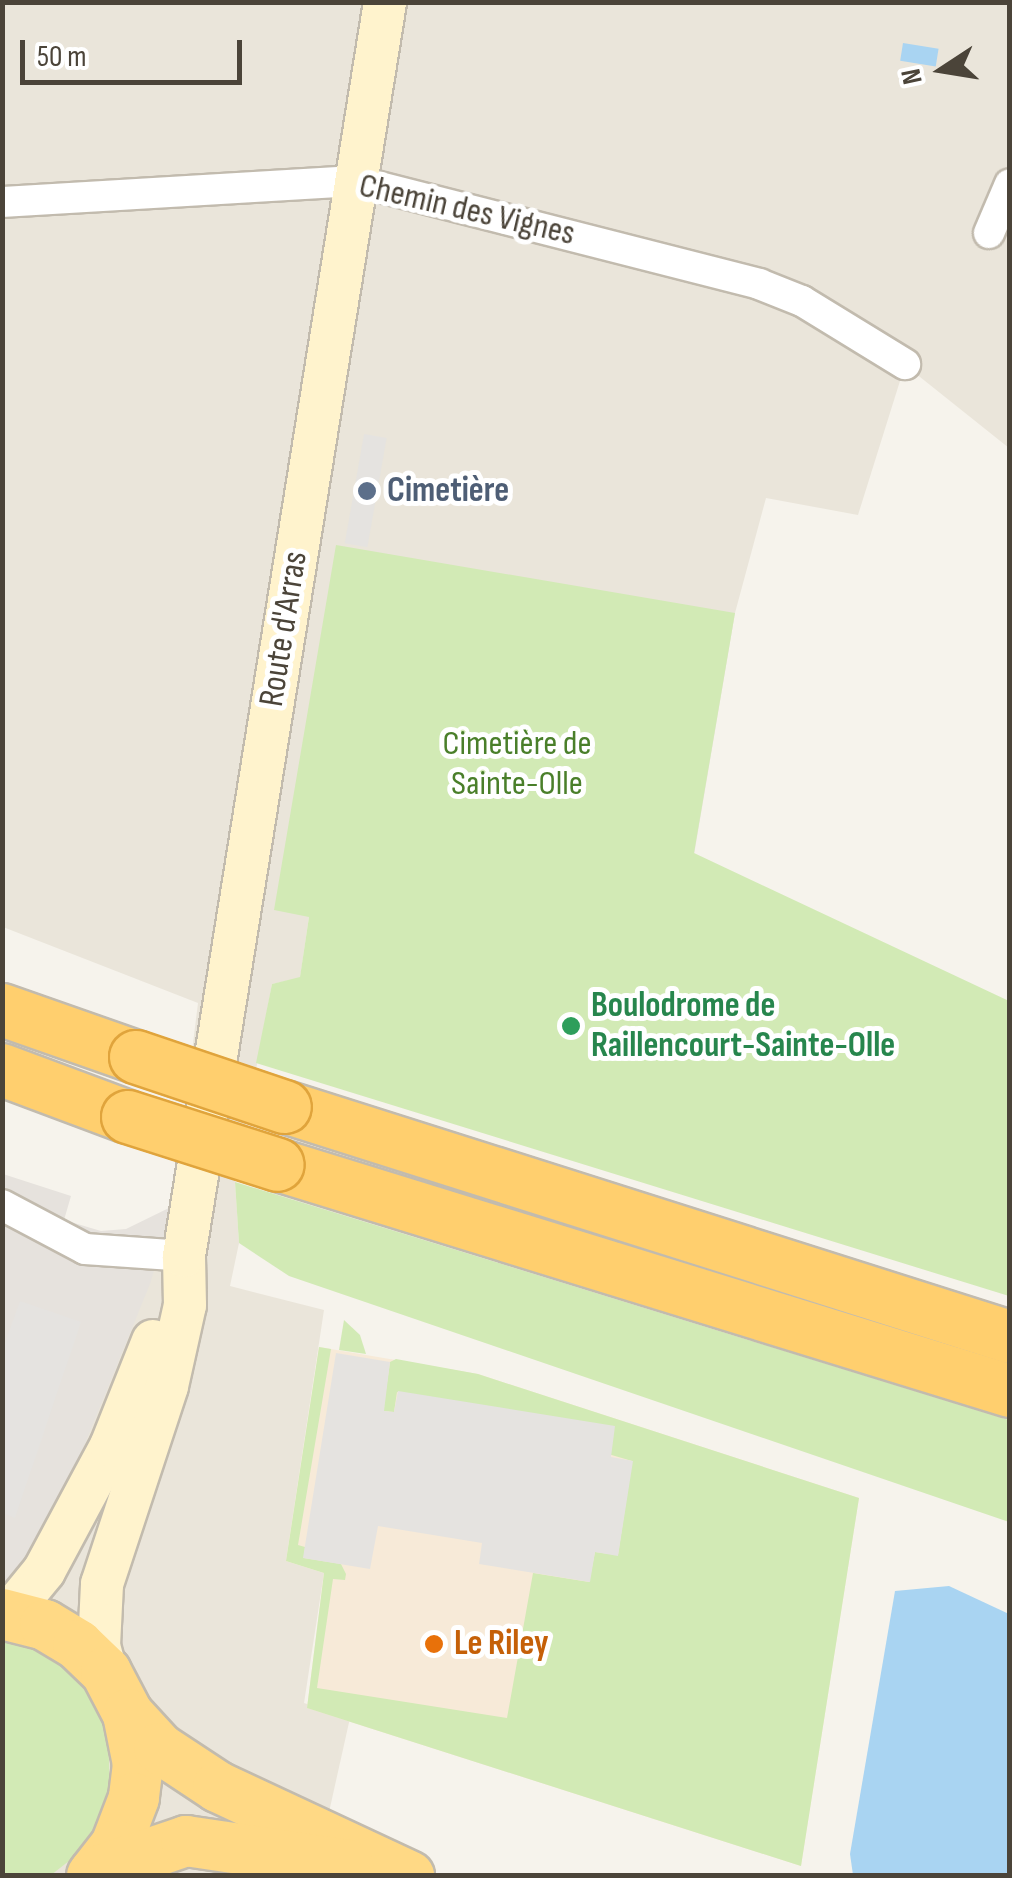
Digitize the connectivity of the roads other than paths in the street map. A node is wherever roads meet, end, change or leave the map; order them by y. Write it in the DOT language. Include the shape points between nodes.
graph roads {
  1 [pos="385,2"];
  2 [pos="356,181"];
  3 [pos="1010,184"];
  4 [pos="2,202"];
  5 [pos="989,233"];
  6 [pos="905,364"];
  7 [pos="2,1010"];
  8 [pos="2,1070"];
  9 [pos="2,1205"];
  10 [pos="184,1256"];
  11 [pos="1010,1337"];
  12 [pos="1010,1391"];
  13 [pos="5,1614"];
  14 [pos="117,1693"];
  15 [pos="94,1874"];
  16 [pos="403,1874"];
  1 -- 2 [label="main road, Route d'Arras"];
  2 -- 4 [label="street, Chemin des Vignes"];
  2 -- 6 [label="street, Chemin des Vignes" via="759,284 802,301"];
  2 -- 10 [label="main road, Route d'Arras"];
  3 -- 5 [label="street"];
  7 -- 11 [label="highway, bridge"];
  8 -- 12 [label="highway, bridge" via="128,1118"];
  9 -- 10 [label="street" via="85,1248"];
  10 -- 13 [label="main road" via="112,1446 44,1571"];
  10 -- 14 [label="main road" via="186,1304 167,1386 102,1584 98,1646"];
  13 -- 14 [label="highway" via="62,1634"];
  14 -- 15 [label="highway" via="138,1764 134,1798 124,1830"];
  14 -- 16 [label="highway" via="159,1748 218,1787"];
  15 -- 16 [label="highway" via="186,1841"];
}
